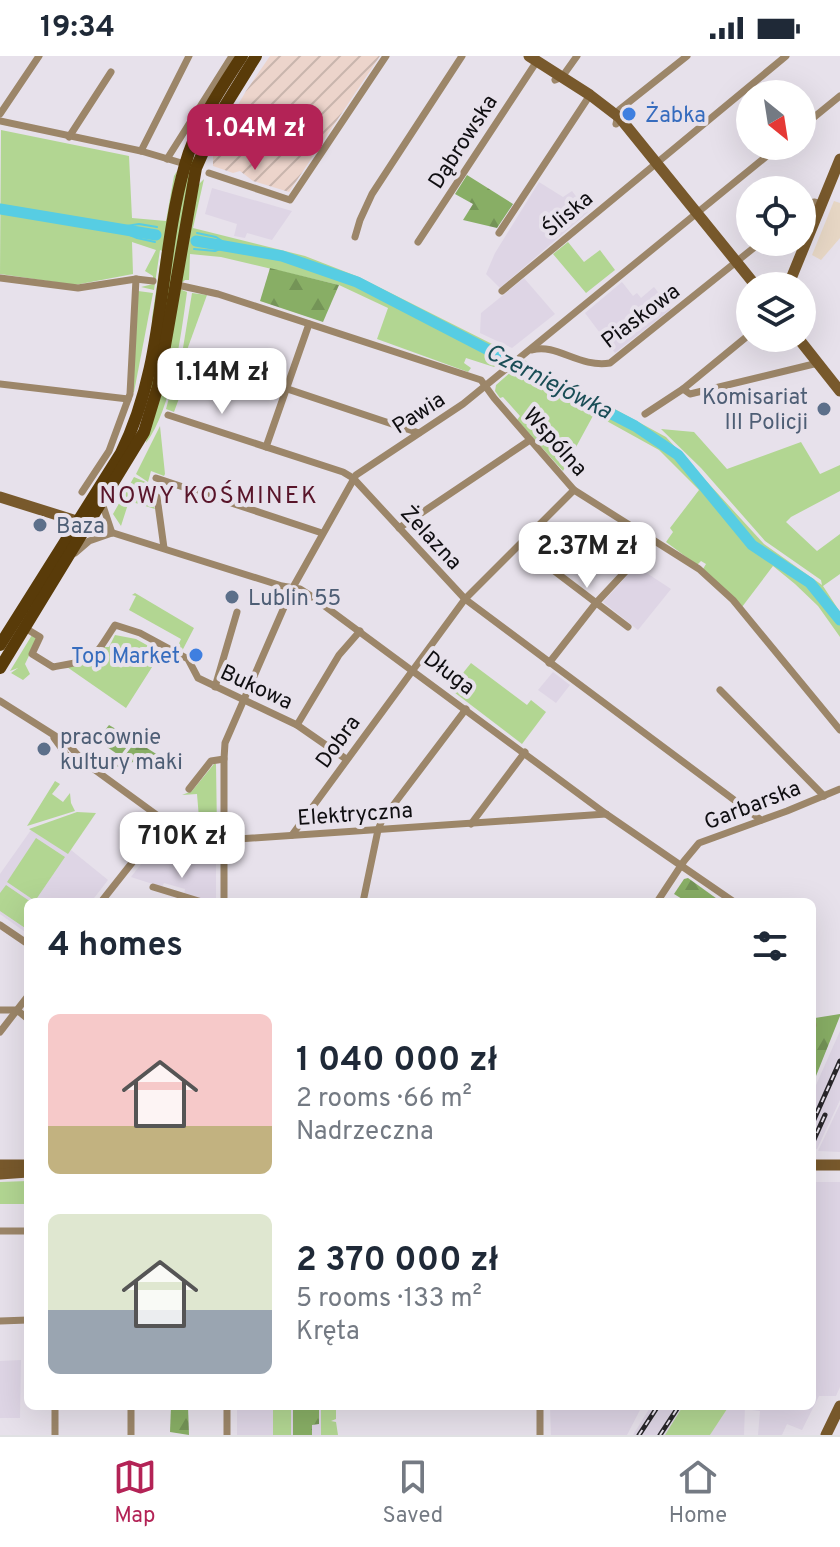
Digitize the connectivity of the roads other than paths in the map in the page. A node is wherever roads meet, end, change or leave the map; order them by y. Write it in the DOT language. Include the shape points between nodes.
graph roads {
  1 [pos="39,56"];
  2 [pos="189,56"];
  3 [pos="232,56"];
  4 [pos="242,56"];
  5 [pos="256,56"];
  6 [pos="386,56"];
  7 [pos="462,56"];
  8 [pos="516,56"];
  9 [pos="577,56"];
  10 [pos="687,56"];
  11 [pos="786,56"];
  12 [pos="533,61"];
  13 [pos="111,72"];
  14 [pos="559,78"];
  15 [pos="840,96"];
  16 [pos="589,98"];
  17 [pos="0,114"];
  18 [pos="816,116"];
  19 [pos="616,120"];
  20 [pos="0,121"];
  21 [pos="69,137"];
  22 [pos="203,150"];
  23 [pos="141,151"];
  24 [pos="167,159"];
  25 [pos="840,159"];
  26 [pos="762,160"];
  27 [pos="656,163"];
  28 [pos="185,164"];
  29 [pos="209,173"];
  30 [pos="189,196"];
  31 [pos="816,202"];
  32 [pos="822,204"];
  33 [pos="697,213"];
  34 [pos="179,224"];
  35 [pos="499,233"];
  36 [pos="355,237"];
  37 [pos="418,242"];
  38 [pos="175,252"];
  39 [pos="744,256"];
  40 [pos="737,262"];
  41 [pos="745,272"];
  42 [pos="794,272"];
  43 [pos="0,278"];
  44 [pos="136,279"];
  45 [pos="153,281"];
  46 [pos="182,286"];
  47 [pos="502,291"];
  48 [pos="309,324"];
  49 [pos="554,330"];
  50 [pos="736,345"];
  51 [pos="557,352"];
  52 [pos="809,352"];
  53 [pos="524,354"];
  54 [pos="186,355"];
  55 [pos="818,363"];
  56 [pos="0,384"];
  57 [pos="485,386"];
  58 [pos="287,387"];
  59 [pos="683,389"];
  60 [pos="840,391"];
  61 [pos="128,399"];
  62 [pos="645,414"];
  63 [pos="168,415"];
  64 [pos="419,433"];
  65 [pos="530,440"];
  66 [pos="266,447"];
  67 [pos="156,478"];
  68 [pos="353,478"];
  69 [pos="574,490"];
  70 [pos="82,492"];
  71 [pos="0,497"];
  72 [pos="157,497"];
  73 [pos="102,503"];
  74 [pos="83,523"];
  75 [pos="399,528"];
  76 [pos="112,533"];
  77 [pos="322,533"];
  78 [pos="654,541"];
  79 [pos="520,545"];
  80 [pos="164,548"];
  81 [pos="67,560"];
  82 [pos="292,589"];
  83 [pos="465,599"];
  84 [pos="596,603"];
  85 [pos="237,612"];
  86 [pos="628,627"];
  87 [pos="25,628"];
  88 [pos="360,631"];
  89 [pos="0,645"];
  90 [pos="549,663"];
  91 [pos="0,668"];
  92 [pos="412,669"];
  93 [pos="215,687"];
  94 [pos="720,690"];
  95 [pos="0,701"];
  96 [pos="243,701"];
  97 [pos="466,709"];
  98 [pos="297,725"];
  99 [pos="840,730"];
  100 [pos="525,752"];
  101 [pos="224,759"];
  102 [pos="346,759"];
  103 [pos="189,789"];
  104 [pos="840,789"];
  105 [pos="824,796"];
  106 [pos="606,814"];
  107 [pos="761,820"];
  108 [pos="165,821"];
  109 [pos="471,824"];
  110 [pos="378,830"];
  111 [pos="292,835"];
  112 [pos="224,840"];
  113 [pos="681,865"];
  114 [pos="153,887"];
  115 [pos="107,898"];
  116 [pos="189,898"];
  117 [pos="224,898"];
  118 [pos="364,898"];
  119 [pos="660,898"];
  120 [pos="728,898"];
  121 [pos="0,925"];
  122 [pos="24,941"];
  123 [pos="24,1001"];
  124 [pos="0,1010"];
  125 [pos="17,1010"];
  126 [pos="24,1016"];
  127 [pos="0,1032"];
  128 [pos="0,1165"];
  129 [pos="24,1165"];
  130 [pos="816,1165"];
  131 [pos="840,1165"];
  132 [pos="24,1172"];
  133 [pos="0,1174"];
  134 [pos="0,1231"];
  135 [pos="24,1231"];
  136 [pos="24,1320"];
  137 [pos="0,1321"];
  138 [pos="55,1410"];
  139 [pos="131,1410"];
  140 [pos="227,1410"];
  141 [pos="540,1410"];
  142 [pos="838,1414"];
  143 [pos="55,1435"];
  144 [pos="131,1435"];
  145 [pos="227,1435"];
  146 [pos="540,1435"];
  147 [pos="826,1435"];
  1 -- 17 [label="street"];
  2 -- 23 [label="street"];
  3 -- 24 [label="street"];
  4 -- 28 [label="main road" via="206,114"];
  5 -- 22 [label="main road"];
  6 -- 29 [label="street" via="290,200"];
  7 -- 36 [label="street" via="372,194"];
  8 -- 12 [label="main road"];
  9 -- 14 [label="street"];
  10 -- 19 [label="street"];
  11 -- 27 [label="street, Śliska"];
  12 -- 14 [label="main road"];
  12 -- 37 [label="street, Dąbrowska"];
  13 -- 21 [label="street"];
  14 -- 16 [label="main road"];
  15 -- 18 [label="street"];
  16 -- 19 [label="main road"];
  16 -- 35 [label="street"];
  19 -- 27 [label="main road"];
  20 -- 21 [label="street"];
  21 -- 23 [label="street"];
  22 -- 29 [label="street"];
  22 -- 30 [label="main road"];
  23 -- 24 [label="street"];
  24 -- 28 [label="street"];
  25 -- 32 [label="main road"];
  26 -- 33 [label="street, Pawia"];
  27 -- 33 [label="main road"];
  27 -- 47 [label="street, Śliska"];
  28 -- 34 [label="main road"];
  29 -- 30 [label="street"];
  30 -- 34 [label="main road"];
  31 -- 32 [label="street"];
  32 -- 42 [label="main road"];
  33 -- 40 [label="main road"];
  33 -- 49 [label="street, Pawia"];
  34 -- 38 [label="main road"];
  38 -- 73 [label="main road" via="154,403 139,443"];
  38 -- 74 [label="main road" via="140,411"];
  39 -- 40 [label="street, Piaskowa"];
  40 -- 41 [label="main road"];
  40 -- 51 [label="street, Piaskowa" via="610,363 588,364"];
  43 -- 44 [label="street" via="78,288"];
  44 -- 45 [label="street"];
  44 -- 61 [label="street"];
  46 -- 48 [label="street, Wspólna"];
  48 -- 57 [label="street, Wspólna" via="477,378"];
  48 -- 58 [label="street"];
  49 -- 51 [label="street" via="550,342"];
  49 -- 53 [label="street, Pawia"];
  50 -- 59 [label="street"];
  51 -- 53 [label="street, Piaskowa" via="543,348"];
  52 -- 55 [label="main road"];
  53 -- 57 [label="street, Pawia"];
  54 -- 58 [label="street"];
  55 -- 59 [label="street" via="690,394"];
  55 -- 60 [label="main road"];
  56 -- 61 [label="street"];
  57 -- 64 [label="street, Pawia"];
  57 -- 65 [label="street, Wspólna"];
  58 -- 64 [label="street"];
  58 -- 66 [label="street"];
  59 -- 62 [label="street"];
  61 -- 70 [label="street" via="109,451"];
  63 -- 66 [label="street, Żelazna"];
  64 -- 68 [label="street, Pawia"];
  65 -- 69 [label="street, Wspólna"];
  65 -- 75 [label="street"];
  66 -- 68 [label="street, Żelazna"];
  67 -- 77 [label="street"];
  68 -- 75 [label="street, Żelazna"];
  68 -- 77 [label="street, Pawia"];
  69 -- 78 [label="street, Wspólna"];
  69 -- 79 [label="street, Dobra"];
  71 -- 74 [label="main road, Długa"];
  72 -- 80 [label="street"];
  73 -- 74 [label="main road"];
  73 -- 76 [label="street"];
  74 -- 76 [label="street, Długa"];
  74 -- 81 [label="main road"];
  74 -- 89 [label="main road"];
  75 -- 83 [label="street, Żelazna"];
  76 -- 80 [label="street, Długa"];
  76 -- 81 [label="street" via="89,541"];
  77 -- 82 [label="street, Pawia"];
  78 -- 84 [label="street"];
  78 -- 99 [label="street, Wspólna" via="699,569 733,600"];
  79 -- 83 [label="street, Dobra"];
  79 -- 84 [label="street"];
  80 -- 82 [label="street, Długa"];
  81 -- 87 [label="main road"];
  82 -- 88 [label="street, Długa" via="300,589"];
  82 -- 96 [label="street, Pawia"];
  83 -- 90 [label="street, Żelazna"];
  83 -- 92 [label="street, Dobra"];
  84 -- 86 [label="street"];
  84 -- 90 [label="street"];
  85 -- 93 [label="street"];
  87 -- 91 [label="main road"];
  87 -- 93 [label="street, Bukowa" via="40,637 32,654 53,667 89,661 115,625 188,659 198,678"];
  88 -- 92 [label="street, Długa"];
  88 -- 98 [label="street" via="339,655"];
  90 -- 107 [label="street, Żelazna"];
  92 -- 97 [label="street, Długa"];
  92 -- 102 [label="street, Dobra"];
  93 -- 96 [label="street, Bukowa"];
  94 -- 105 [label="street"];
  95 -- 108 [label="street, Elektryczna" via="51,732"];
  96 -- 98 [label="street, Bukowa"];
  96 -- 101 [label="street, Pawia" via="225,743"];
  97 -- 100 [label="street, Długa"];
  97 -- 110 [label="street"];
  98 -- 102 [label="street, Bukowa"];
  100 -- 106 [label="street, Długa"];
  100 -- 109 [label="street"];
  101 -- 103 [label="street" via="211,761"];
  101 -- 112 [label="street, Pawia"];
  102 -- 111 [label="street, Dobra"];
  104 -- 105 [label="street, Garbarska"];
  105 -- 107 [label="street, Garbarska"];
  106 -- 109 [label="street, Elektryczna"];
  106 -- 113 [label="street, Długa"];
  107 -- 113 [label="street, Garbarska" via="699,843"];
  108 -- 112 [label="street, Elektryczna"];
  108 -- 115 [label="street"];
  109 -- 110 [label="street, Elektryczna"];
  110 -- 111 [label="street, Elektryczna"];
  110 -- 118 [label="street"];
  111 -- 112 [label="street, Elektryczna"];
  112 -- 117 [label="street, Pawia"];
  113 -- 119 [label="street, Garbarska"];
  113 -- 120 [label="street, Długa"];
  114 -- 116 [label="street"];
  121 -- 122 [label="street"];
  123 -- 125 [label="street"];
  124 -- 125 [label="street"];
  125 -- 126 [label="street"];
  125 -- 127 [label="street"];
  128 -- 129 [label="main road"];
  130 -- 131 [label="main road"];
  132 -- 133 [label="main road"];
  134 -- 135 [label="street"];
  136 -- 137 [label="street"];
  138 -- 143 [label="street"];
  139 -- 144 [label="street"];
  140 -- 145 [label="street"];
  141 -- 146 [label="street"];
  142 -- 147 [label="main road"];
}
